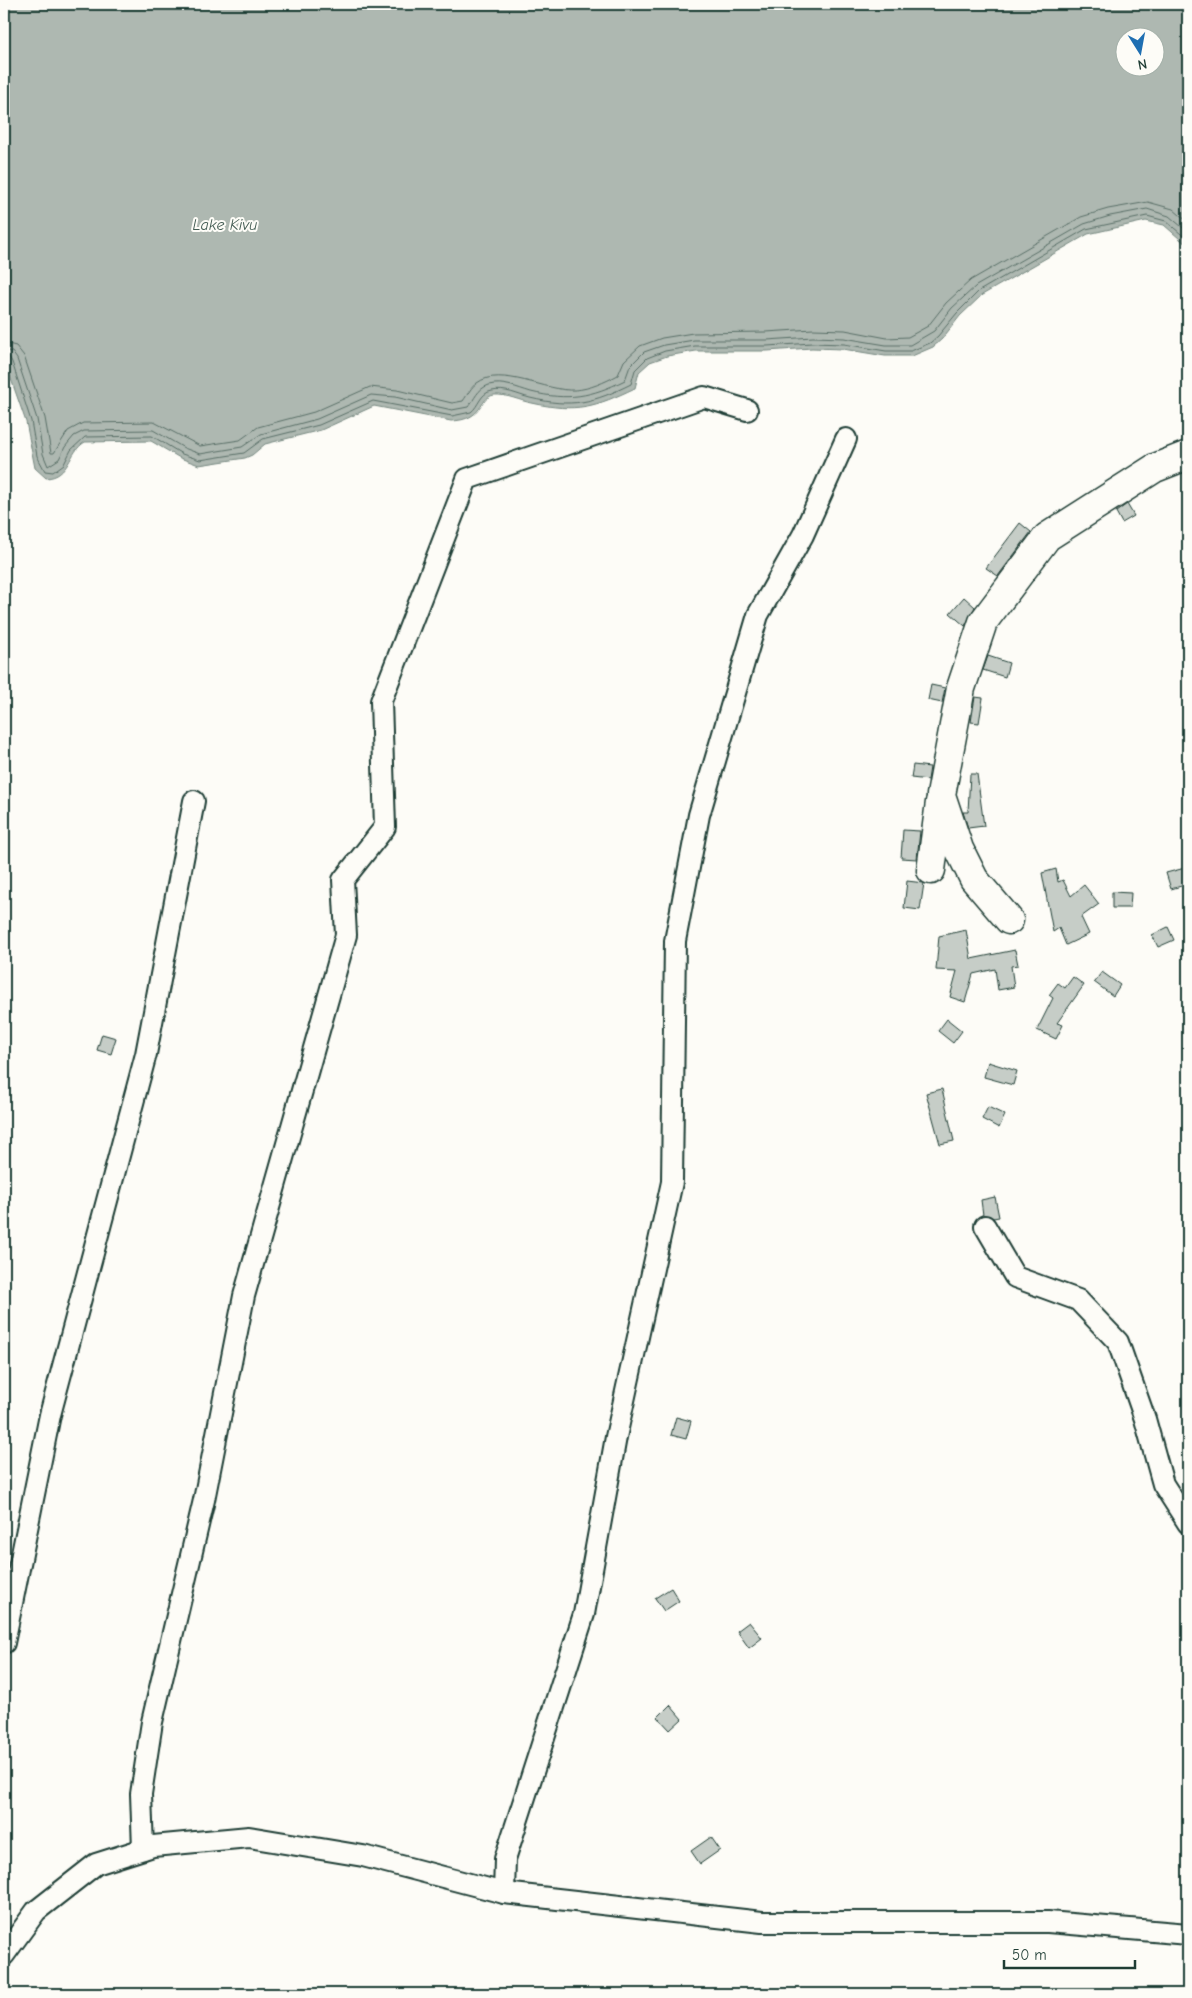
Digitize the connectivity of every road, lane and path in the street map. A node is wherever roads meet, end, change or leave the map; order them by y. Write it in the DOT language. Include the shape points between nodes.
graph roads {
  1 [pos="747,410"];
  2 [pos="846,440"];
  3 [pos="1188,455"];
  4 [pos="941,795"];
  5 [pos="194,801"];
  6 [pos="931,870"];
  7 [pos="1009,920"];
  8 [pos="986,1226"];
  9 [pos="1188,1523"];
  10 [pos="4,1643"];
  11 [pos="143,1849"];
  12 [pos="504,1893"];
  13 [pos="1188,1934"];
  14 [pos="4,1956"];
  1 -- 11 [label="street" via="704,397 467,479 381,702 385,827 343,880 346,935 244,1296 204,1500 152,1722 141,1794"];
  2 -- 12 [label="street" via="803,535 758,616 699,815 675,941 672,1182 616,1437 584,1614 505,1859"];
  3 -- 4 [label="street" via="1155,468 1047,537 983,622 961,688"];
  4 -- 6 [label="street"];
  4 -- 7 [label="street" via="959,849 974,879"];
  5 -- 10 [label="street" via="146,1054 50,1415"];
  8 -- 9 [label="street" via="1015,1277 1078,1300 1118,1342 1163,1484"];
  11 -- 12 [label="street" via="250,1837 363,1856"];
  11 -- 14 [label="street" via="96,1864 36,1911"];
  12 -- 13 [label="street" via="762,1922 1048,1922"];
}
